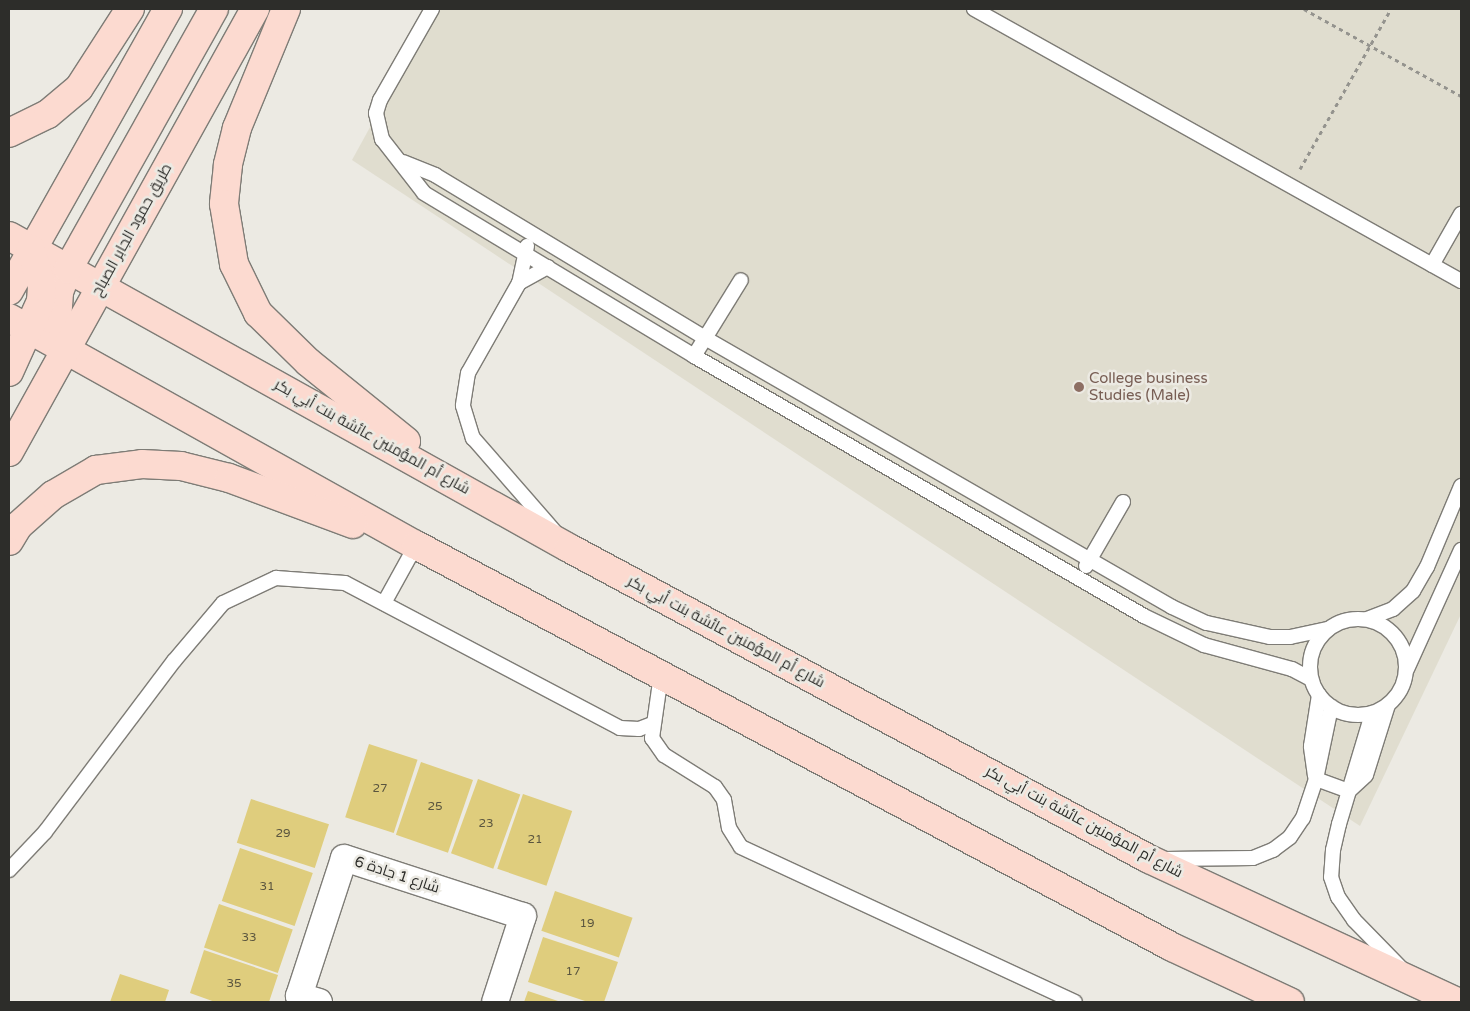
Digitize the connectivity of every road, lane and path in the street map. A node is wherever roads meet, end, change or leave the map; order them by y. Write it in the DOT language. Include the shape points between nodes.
graph roads {
  1 [pos="130,9"];
  2 [pos="168,9"];
  3 [pos="214,9"];
  4 [pos="255,9"];
  5 [pos="286,9"];
  6 [pos="432,9"];
  7 [pos="974,9"];
  8 [pos="1304,9"];
  9 [pos="1391,9"];
  10 [pos="1370,46"];
  11 [pos="1461,96"];
  12 [pos="9,133"];
  13 [pos="403,162"];
  14 [pos="1291,186"];
  15 [pos="1461,214"];
  16 [pos="527,230"];
  17 [pos="20,242"];
  18 [pos="526,254"];
  19 [pos="1432,265"];
  20 [pos="548,267"];
  21 [pos="68,269"];
  22 [pos="741,280"];
  23 [pos="1461,281"];
  24 [pos="519,283"];
  25 [pos="100,287"];
  26 [pos="9,291"];
  27 [pos="19,324"];
  28 [pos="705,338"];
  29 [pos="66,350"];
  30 [pos="694,356"];
  31 [pos="9,372"];
  32 [pos="9,452"];
  33 [pos="462,486"];
  34 [pos="1461,486"];
  35 [pos="1123,502"];
  36 [pos="9,541"];
  37 [pos="416,545"];
  38 [pos="569,548"];
  39 [pos="1461,550"];
  40 [pos="1090,559"];
  41 [pos="1080,577"];
  42 [pos="384,603"];
  43 [pos="1367,619"];
  44 [pos="1328,629"];
  45 [pos="1407,670"];
  46 [pos="661,675"];
  47 [pos="1311,678"];
  48 [pos="1319,695"];
  49 [pos="1330,706"];
  50 [pos="1388,706"];
  51 [pos="1372,714"];
  52 [pos="652,724"];
  53 [pos="1316,779"];
  54 [pos="1349,792"];
  55 [pos="1149,859"];
  56 [pos="9,870"];
  57 [pos="1418,984"];
  58 [pos="319,1002"];
  59 [pos="495,1002"];
  60 [pos="1075,1002"];
  61 [pos="1290,1002"];
  62 [pos="1457,1002"];
  1 -- 12 [label="main road" via="79,88 48,114"];
  2 -- 17 [label="main road"];
  3 -- 21 [label="main road"];
  4 -- 25 [label="main road, طريق حمود الجابر الصباح"];
  5 -- 33 [label="main road" via="237,128 228,165 224,204 234,264 258,313 308,362"];
  6 -- 13 [label="lane" via="380,100 376,113 382,139"];
  7 -- 14 [label="lane"];
  8 -- 10 [label="path"];
  9 -- 10 [label="path"];
  10 -- 11 [label="path"];
  10 -- 14 [label="path"];
  13 -- 16 [label="lane" via="436,175"];
  13 -- 18 [label="lane" via="424,193"];
  14 -- 19 [label="lane"];
  15 -- 19 [label="lane"];
  16 -- 18 [label="lane"];
  16 -- 28 [label="lane"];
  17 -- 21 [label="main road, شارع أم المؤمنين عائشة بنت أبي بكر"];
  17 -- 26 [label="main road"];
  17 -- 27 [label="main road" via="42,286 41,301"];
  18 -- 20 [label="lane"];
  18 -- 24 [label="lane"];
  19 -- 23 [label="lane"];
  20 -- 24 [label="lane"];
  20 -- 30 [label="lane"];
  21 -- 25 [label="main road, شارع أم المؤمنين عائشة بنت أبي بكر"];
  21 -- 29 [label="main road" via="59,292 57,321"];
  22 -- 28 [label="lane"];
  24 -- 38 [label="lane" via="468,373 464,414 473,438"];
  25 -- 29 [label="main road, طريق حمود الجابر الصباح"];
  25 -- 33 [label="main road, شارع أم المؤمنين عائشة بنت أبي بكر"];
  27 -- 29 [label="main road"];
  27 -- 31 [label="main road"];
  28 -- 30 [label="lane"];
  28 -- 40 [label="lane"];
  29 -- 32 [label="main road, طريق حمود الجابر الصباح"];
  29 -- 37 [label="main road"];
  30 -- 41 [label="lane"];
  33 -- 38 [label="main road, شارع أم المؤمنين عائشة بنت أبي بكر"];
  34 -- 43 [label="lane" via="1427,567 1413,591 1393,609"];
  35 -- 40 [label="lane"];
  36 -- 37 [label="main road" via="18,526 53,496 96,470 142,464 181,466 229,478 322,514"];
  37 -- 42 [label="lane"];
  37 -- 46 [label="main road"];
  38 -- 55 [label="main road, شارع أم المؤمنين عائشة بنت أبي بكر"];
  39 -- 45 [label="lane"];
  40 -- 41 [label="lane"];
  40 -- 44 [label="lane" via="1172,607 1207,623 1270,637 1290,637"];
  41 -- 47 [label="lane" via="1174,632 1204,645 1292,669"];
  42 -- 52 [label="lane" via="620,728 639,729"];
  42 -- 56 [label="lane" via="345,583 276,578 223,603 174,661 45,832"];
  43 -- 44 [label="lane" via="1340,622"];
  43 -- 45 [label="lane" via="1392,632 1406,656"];
  44 -- 47 [label="lane" via="1312,651"];
  45 -- 50 [label="lane" via="1398,696"];
  46 -- 52 [label="lane"];
  46 -- 61 [label="main road" via="1172,947"];
  47 -- 48 [label="lane"];
  48 -- 49 [label="lane"];
  48 -- 53 [label="lane" via="1311,746"];
  49 -- 51 [label="lane" via="1350,715"];
  49 -- 53 [label="lane"];
  50 -- 51 [label="lane"];
  50 -- 54 [label="lane" via="1366,775"];
  51 -- 54 [label="lane"];
  52 -- 60 [label="lane" via="652,738 664,755 715,787 724,800 729,828 742,847"];
  53 -- 54 [label="lane"];
  53 -- 55 [label="lane" via="1303,818 1290,837 1273,850 1252,858 1230,860"];
  54 -- 57 [label="lane" via="1332,850 1331,877 1338,897 1354,920"];
  55 -- 57 [label="main road, شارع أم المؤمنين عائشة بنت أبي بكر"];
  57 -- 62 [label="main road, شارع أم المؤمنين عائشة بنت أبي بكر"];
  58 -- 59 [label="street, شارع 1 جادة 6" via="299,996 344,858 523,916"];
}
